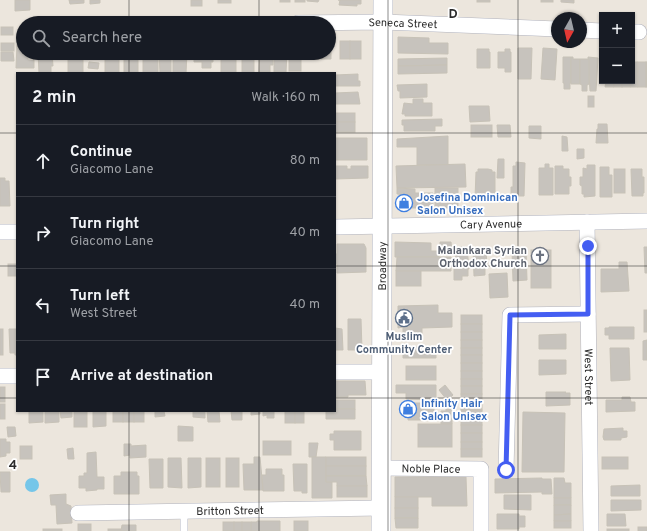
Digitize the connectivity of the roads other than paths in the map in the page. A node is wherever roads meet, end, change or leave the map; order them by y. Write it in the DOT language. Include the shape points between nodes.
graph roads {
  1 [pos="383,0"];
  2 [pos="383,22"];
  3 [pos="336,23"];
  4 [pos="551,29"];
  5 [pos="587,30"];
  6 [pos="599,31"];
  7 [pos="647,221"];
  8 [pos="587,222"];
  9 [pos="382,226"];
  10 [pos="336,227"];
  11 [pos="0,232"];
  12 [pos="16,232"];
  13 [pos="588,314"];
  14 [pos="336,372"];
  15 [pos="382,372"];
  16 [pos="0,376"];
  17 [pos="16,376"];
  18 [pos="382,468"];
  19 [pos="506,470"];
  20 [pos="381,508"];
  21 [pos="184,511"];
  22 [pos="78,513"];
  23 [pos="184,531"];
  24 [pos="381,531"];
  25 [pos="481,531"];
  26 [pos="591,531"];
  1 -- 2 [label="street, Broadway"];
  2 -- 3 [label="street, Seneca Street"];
  2 -- 4 [label="street, Seneca Street"];
  2 -- 9 [label="street, Broadway"];
  5 -- 6 [label="street"];
  7 -- 8 [label="street, Cary Avenue"];
  8 -- 9 [label="street, Cary Avenue"];
  8 -- 13 [label="street, West Street"];
  9 -- 10 [label="street, Cary Avenue"];
  9 -- 15 [label="street, Broadway"];
  11 -- 12 [label="street"];
  13 -- 19 [label="street" via="510,315"];
  13 -- 26 [label="street, West Street"];
  14 -- 15 [label="street"];
  15 -- 18 [label="street, Broadway"];
  16 -- 17 [label="street"];
  18 -- 20 [label="street, Broadway"];
  18 -- 25 [label="street, Noble Place" via="481,469"];
  20 -- 21 [label="street, Britton Street"];
  20 -- 24 [label="street, Broadway"];
  21 -- 22 [label="street, Britton Street"];
  21 -- 23 [label="lane"];
}
